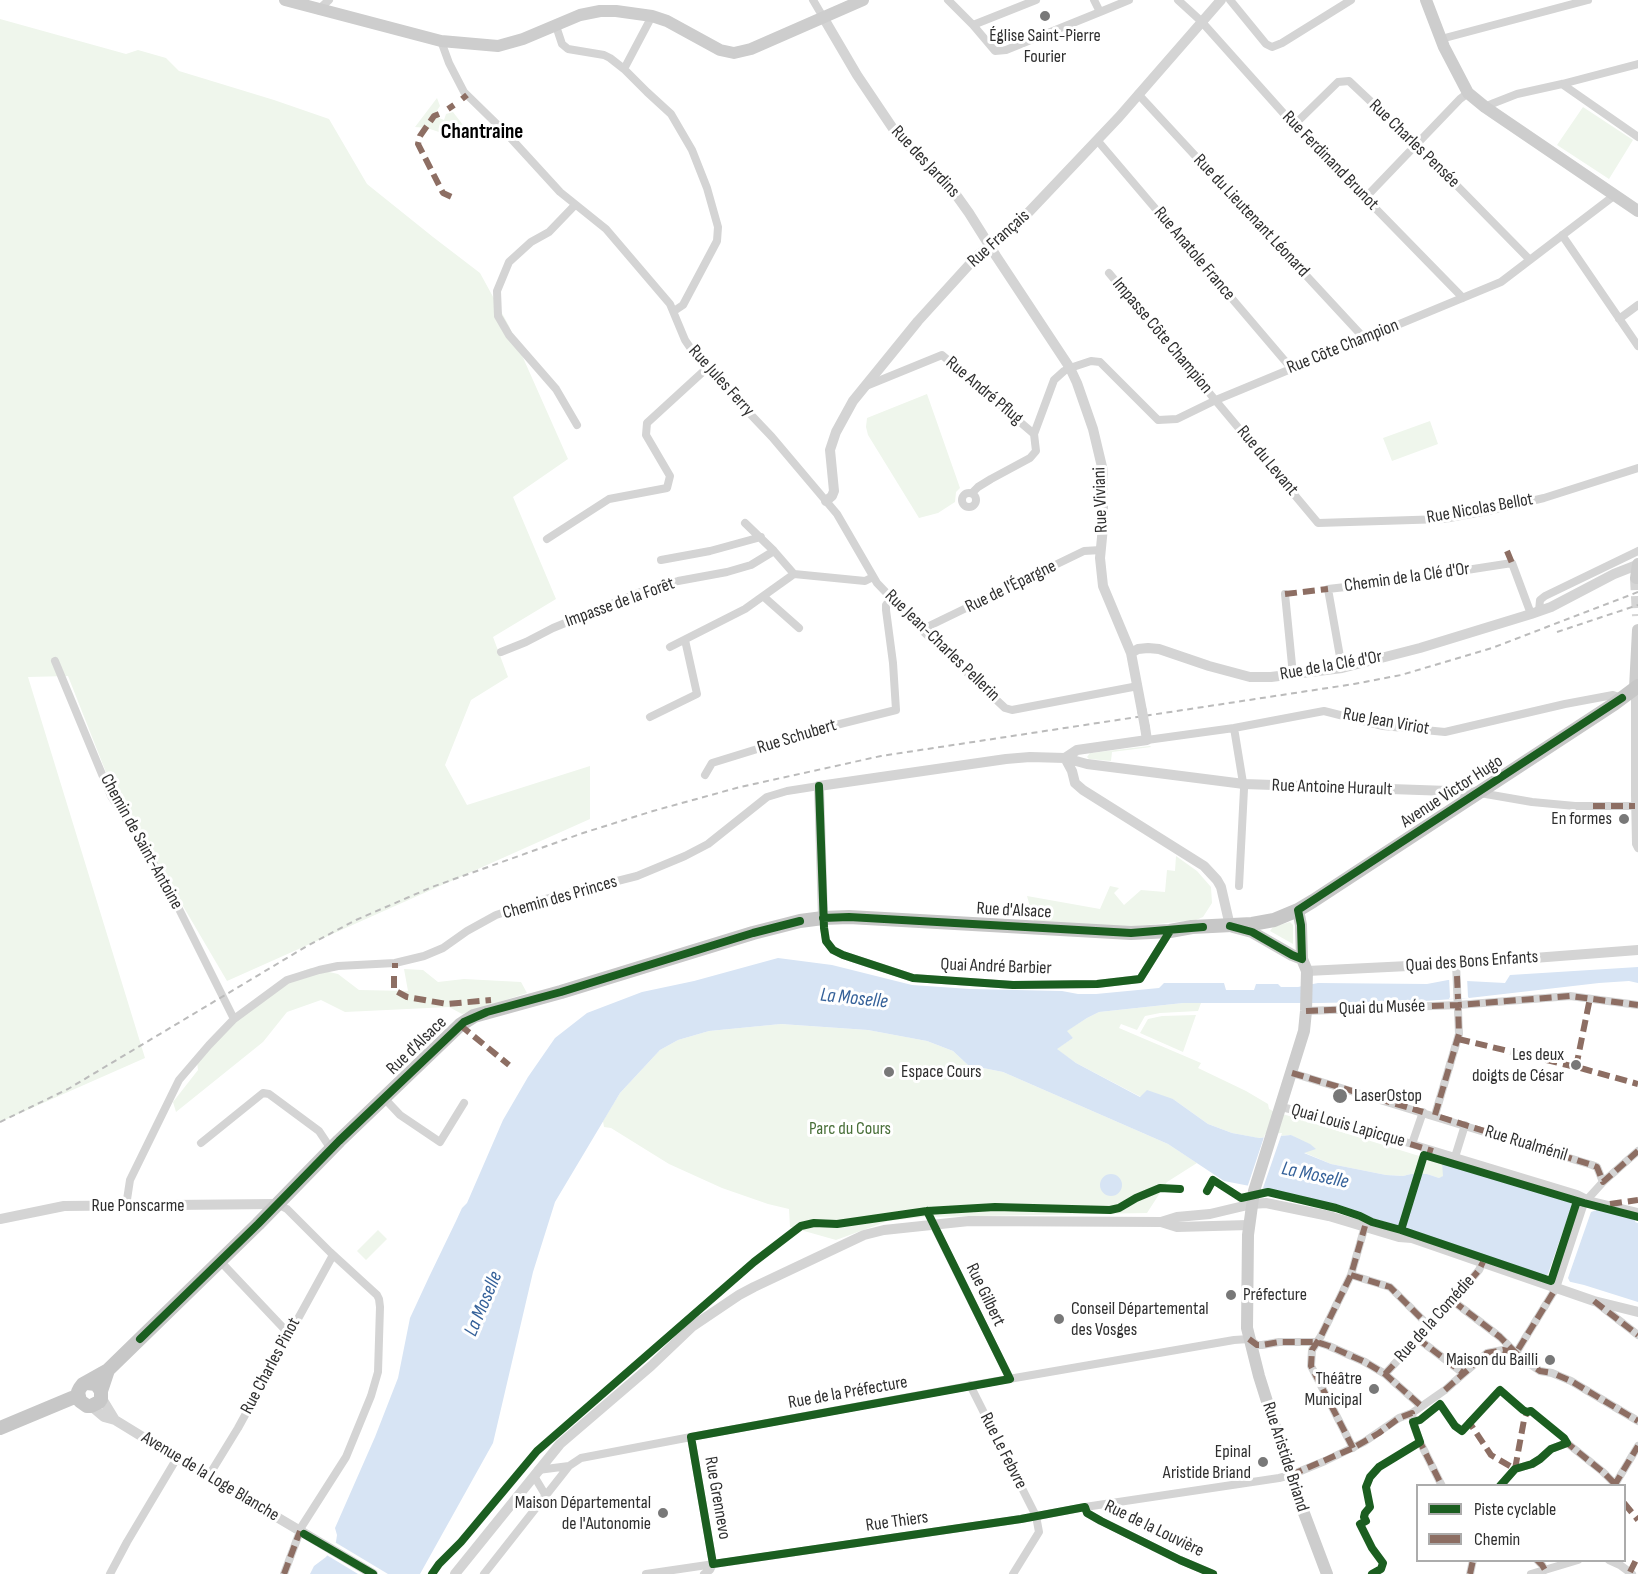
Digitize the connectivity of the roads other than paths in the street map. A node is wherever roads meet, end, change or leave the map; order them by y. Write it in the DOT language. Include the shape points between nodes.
graph roads {
  1 [pos="285,0"];
  2 [pos="329,0"];
  3 [pos="813,0"];
  4 [pos="863,0"];
  5 [pos="948,0"];
  6 [pos="1036,0"];
  7 [pos="1094,0"];
  8 [pos="1129,0"];
  9 [pos="1178,0"];
  10 [pos="1221,0"];
  11 [pos="1230,0"];
  12 [pos="1351,0"];
  13 [pos="1426,0"];
  14 [pos="1588,0"];
  15 [pos="1339,3"];
  16 [pos="318,10"];
  17 [pos="1100,12"];
  18 [pos="652,16"];
  19 [pos="823,17"];
  20 [pos="1201,21"];
  21 [pos="973,25"];
  22 [pos="556,26"];
  23 [pos="1441,39"];
  24 [pos="441,41"];
  25 [pos="1638,64"];
  26 [pos="624,69"];
  27 [pos="1562,84"];
  28 [pos="1468,93"];
  29 [pos="1138,94"];
  30 [pos="1485,107"];
  31 [pos="1294,125"];
  32 [pos="1638,137"];
  33 [pos="1097,140"];
  34 [pos="1417,145"];
  35 [pos="1615,195"];
  36 [pos="1366,197"];
  37 [pos="575,205"];
  38 [pos="1638,211"];
  39 [pos="1562,235"];
  40 [pos="990,246"];
  41 [pos="1530,260"];
  42 [pos="1109,273"];
  43 [pos="1463,298"];
  44 [pos="1638,305"];
  45 [pos="674,311"];
  46 [pos="1619,319"];
  47 [pos="1364,338"];
  48 [pos="1638,346"];
  49 [pos="1070,368"];
  50 [pos="1291,368"];
  51 [pos="706,369"];
  52 [pos="865,387"];
  53 [pos="1216,400"];
  54 [pos="577,425"];
  55 [pos="1034,434"];
  56 [pos="1638,468"];
  57 [pos="972,493"];
  58 [pos="826,501"];
  59 [pos="745,523"];
  60 [pos="1318,523"];
  61 [pos="761,537"];
  62 [pos="547,539"];
  63 [pos="774,550"];
  64 [pos="1101,550"];
  65 [pos="1638,551"];
  66 [pos="661,560"];
  67 [pos="1638,565"];
  68 [pos="794,574"];
  69 [pos="873,577"];
  70 [pos="1636,578"];
  71 [pos="1285,594"];
  72 [pos="765,597"];
  73 [pos="891,598"];
  74 [pos="898,606"];
  75 [pos="1535,613"];
  76 [pos="886,617"];
  77 [pos="800,628"];
  78 [pos="1638,630"];
  79 [pos="924,632"];
  80 [pos="684,640"];
  81 [pos="670,647"];
  82 [pos="501,652"];
  83 [pos="1131,653"];
  84 [pos="1637,653"];
  85 [pos="55,662"];
  86 [pos="1342,668"];
  87 [pos="1293,675"];
  88 [pos="1138,686"];
  89 [pos="1636,687"];
  90 [pos="1622,698"];
  91 [pos="650,717"];
  92 [pos="1234,728"];
  93 [pos="1147,740"];
  94 [pos="1090,747"];
  95 [pos="1065,759"];
  96 [pos="1087,764"];
  97 [pos="705,775"];
  98 [pos="1244,784"];
  99 [pos="819,786"];
  100 [pos="1083,790"];
  101 [pos="1479,792"];
  102 [pos="1635,806"];
  103 [pos="1638,848"];
  104 [pos="1239,886"];
  105 [pos="1298,910"];
  106 [pos="823,918"];
  107 [pos="1230,926"];
  108 [pos="1170,931"];
  109 [pos="1638,950"];
  110 [pos="1456,963"];
  111 [pos="1304,965"];
  112 [pos="1458,1002"];
  113 [pos="1638,1005"];
  114 [pos="1306,1011"];
  115 [pos="234,1019"];
  116 [pos="1292,1073"];
  117 [pos="384,1098"];
  118 [pos="464,1103"];
  119 [pos="1281,1107"];
  120 [pos="1423,1112"];
  121 [pos="1437,1116"];
  122 [pos="1465,1125"];
  123 [pos="201,1143"];
  124 [pos="1412,1144"];
  125 [pos="331,1149"];
  126 [pos="1638,1151"];
  127 [pos="1455,1157"];
  128 [pos="1603,1182"];
  129 [pos="1585,1201"];
  130 [pos="277,1203"];
  131 [pos="1252,1204"];
  132 [pos="126,1206"];
  133 [pos="1638,1212"];
  134 [pos="0,1219"];
  135 [pos="1161,1222"];
  136 [pos="933,1224"];
  137 [pos="1365,1226"];
  138 [pos="1248,1230"];
  139 [pos="333,1255"];
  140 [pos="220,1261"];
  141 [pos="1483,1262"];
  142 [pos="1351,1275"];
  143 [pos="1557,1283"];
  144 [pos="1453,1301"];
  145 [pos="1594,1301"];
  146 [pos="1638,1312"];
  147 [pos="1429,1326"];
  148 [pos="289,1334"];
  149 [pos="1638,1335"];
  150 [pos="1417,1338"];
  151 [pos="1249,1339"];
  152 [pos="1317,1342"];
  153 [pos="1516,1353"];
  154 [pos="108,1370"];
  155 [pos="1463,1373"];
  156 [pos="1384,1374"];
  157 [pos="1010,1379"];
  158 [pos="87,1383"];
  159 [pos="970,1386"];
  160 [pos="78,1396"];
  161 [pos="98,1398"];
  162 [pos="1421,1406"];
  163 [pos="1412,1413"];
  164 [pos="1638,1421"];
  165 [pos="0,1428"];
  166 [pos="691,1437"];
  167 [pos="1638,1446"];
  168 [pos="1353,1448"];
  169 [pos="177,1458"];
  170 [pos="569,1466"];
  171 [pos="536,1473"];
  172 [pos="1291,1475"];
  173 [pos="208,1477"];
  174 [pos="1442,1484"];
  175 [pos="1501,1484"];
  176 [pos="1614,1484"];
  177 [pos="1616,1484"];
  178 [pos="546,1496"];
  179 [pos="1085,1507"];
  180 [pos="1036,1516"];
  181 [pos="302,1532"];
  182 [pos="1539,1562"];
  183 [pos="1571,1562"];
  184 [pos="1613,1562"];
  185 [pos="713,1564"];
  186 [pos="1545,1570"];
  187 [pos="1631,1573"];
  188 [pos="110,1574"];
  189 [pos="284,1574"];
  190 [pos="373,1574"];
  191 [pos="455,1574"];
  192 [pos="483,1574"];
  193 [pos="647,1574"];
  194 [pos="704,1574"];
  195 [pos="1013,1574"];
  196 [pos="1213,1574"];
  197 [pos="1327,1574"];
  198 [pos="1531,1574"];
  1 -- 16 [label="main road"];
  2 -- 16 [label="street"];
  3 -- 19 [label="street"];
  4 -- 19 [label="main road"];
  5 -- 21 [label="street"];
  6 -- 21 [label="street"];
  7 -- 17 [label="street"];
  8 -- 17 [label="street"];
  9 -- 20 [label="street, Rue Ferdinand Brunot"];
  10 -- 20 [label="street, Rue Français"];
  11 -- 15 [label="street" via="1272,47"];
  12 -- 15 [label="street"];
  13 -- 23 [label="main road"];
  14 -- 23 [label="street"];
  16 -- 24 [label="main road"];
  17 -- 21 [label="street" via="1006,50 995,51"];
  18 -- 19 [label="main road" via="720,50 734,53"];
  18 -- 22 [label="main road" via="600,11"];
  18 -- 26 [label="street"];
  19 -- 40 [label="street, Rue des Jardins" via="896,133 949,185"];
  20 -- 29 [label="street, Rue Français"];
  20 -- 31 [label="street, Rue Ferdinand Brunot"];
  22 -- 24 [label="main road" via="498,46"];
  22 -- 26 [label="street" via="562,44 568,49 604,55"];
  23 -- 28 [label="main road"];
  24 -- 37 [label="street, Rue Jules Ferry" via="464,92"];
  25 -- 27 [label="street"];
  26 -- 45 [label="street" via="672,114 692,150 718,227 717,241 682,305"];
  27 -- 30 [label="street" via="1517,94"];
  27 -- 32 [label="street"];
  28 -- 30 [label="main road"];
  28 -- 34 [label="street"];
  29 -- 33 [label="street, Rue Français"];
  29 -- 47 [label="street, Rue du Lieutenant Léonard"];
  30 -- 35 [label="main road"];
  31 -- 34 [label="street, Rue Charles Pensée" via="1338,82 1349,81"];
  31 -- 36 [label="street, Rue Ferdinand Brunot"];
  33 -- 40 [label="street, Rue Français" via="1012,229"];
  33 -- 50 [label="street, Rue Anatole France"];
  34 -- 36 [label="street"];
  34 -- 41 [label="street, Rue Charles Pensée"];
  35 -- 38 [label="main road"];
  35 -- 39 [label="street, Rue Côte Champion"];
  36 -- 43 [label="street, Rue Ferdinand Brunot"];
  37 -- 45 [label="street, Rue Jules Ferry" via="606,230"];
  37 -- 54 [label="street" via="549,232 509,262 498,291 498,316 556,389"];
  39 -- 41 [label="street, Rue Côte Champion"];
  39 -- 46 [label="street"];
  40 -- 49 [label="street, Rue Viviani"];
  40 -- 52 [label="street, Rue Français" via="918,321"];
  41 -- 43 [label="street, Rue Côte Champion" via="1501,282"];
  42 -- 53 [label="street, Impasse Côte Champion"];
  43 -- 47 [label="street, Rue Côte Champion"];
  44 -- 46 [label="street"];
  45 -- 51 [label="street, Rue Jules Ferry" via="685,340"];
  46 -- 48 [label="street"];
  47 -- 50 [label="street, Rue Côte Champion"];
  49 -- 53 [label="street, Rue Côte Champion" via="1100,362 1158,420 1177,419"];
  49 -- 55 [label="street" via="1054,380"];
  49 -- 64 [label="street, Rue Viviani" via="1093,429 1103,471"];
  50 -- 53 [label="street, Rue Côte Champion"];
  51 -- 58 [label="street, Rue Jules Ferry" via="765,429"];
  51 -- 62 [label="street" via="647,423 646,435 670,476 667,488 609,499"];
  52 -- 55 [label="street, Rue André Pflug" via="942,355"];
  52 -- 58 [label="street, Rue Français" via="849,406 836,432 830,450 834,491"];
  53 -- 60 [label="street, Rue du Levant"];
  55 -- 57 [label="street" via="1036,451 1030,458"];
  56 -- 60 [label="street, Rue Nicolas Bellot" via="1488,512 1444,519"];
  58 -- 69 [label="street, Rue Jean-Charles Pellerin"];
  59 -- 61 [label="street"];
  61 -- 63 [label="street"];
  61 -- 66 [label="street"];
  63 -- 68 [label="street"];
  63 -- 82 [label="street, Impasse de la Forêt" via="751,566 648,589"];
  64 -- 79 [label="street, Rue de l'Épargne" via="1084,551 927,627"];
  64 -- 83 [label="street, Rue Viviani" via="1103,585"];
  65 -- 75 [label="street" via="1545,596"];
  67 -- 70 [label="main road"];
  67 -- 75 [label="street, Rue de la Clé d'Or"];
  68 -- 69 [label="street" via="865,581"];
  68 -- 72 [label="street"];
  69 -- 73 [label="street, Rue Jean-Charles Pellerin"];
  71 -- 87 [label="street"];
  72 -- 77 [label="street"];
  72 -- 80 [label="street"];
  73 -- 74 [label="street, Rue Jean-Charles Pellerin"];
  73 -- 76 [label="street" via="886,605"];
  74 -- 76 [label="street"];
  74 -- 79 [label="street, Rue Jean-Charles Pellerin"];
  75 -- 86 [label="street, Rue de la Clé d'Or"];
  75 -- 86 [label="street, Chemin de la Clé d'Or" via="1512,563 1328,589"];
  76 -- 97 [label="street, Rue Schubert" via="896,710 712,763"];
  78 -- 84 [label="main road"];
  79 -- 88 [label="street, Rue Jean-Charles Pellerin" via="1005,708 1012,710"];
  80 -- 81 [label="street"];
  80 -- 91 [label="street" via="697,694"];
  83 -- 87 [label="street, Rue de la Clé d'Or" via="1159,649 1250,677"];
  83 -- 88 [label="street, Rue Viviani"];
  84 -- 89 [label="main road"];
  85 -- 115 [label="street, Chemin de Saint-Antoine" via="111,796 173,897"];
  86 -- 87 [label="street, Rue de la Clé d'Or"];
  88 -- 93 [label="street, Rue Viviani, bridge"];
  89 -- 90 [label="main road, Avenue Victor Hugo"];
  89 -- 102 [label="street"];
  90 -- 92 [label="street, Rue Jean Viriot" via="1613,695 1565,704 1445,732 1383,726 1324,711"];
  90 -- 101 [label="main road, Avenue Victor Hugo"];
  92 -- 93 [label="street, Rue Jean Viriot"];
  92 -- 98 [label="street"];
  93 -- 94 [label="street"];
  94 -- 95 [label="street" via="1070,753"];
  94 -- 96 [label="street" via="1083,754"];
  95 -- 96 [label="street, Rue Antoine Hurault"];
  95 -- 99 [label="street, Rue Antoine Hurault" via="1006,759"];
  95 -- 100 [label="street" via="1075,783"];
  96 -- 98 [label="street, Rue Antoine Hurault"];
  96 -- 100 [label="street" via="1080,778"];
  98 -- 101 [label="street, Rue Antoine Hurault"];
  98 -- 104 [label="street"];
  99 -- 106 [label="street"];
  99 -- 115 [label="street, Chemin des Princes" via="767,797 708,844 685,856 637,876 496,915 424,956 395,963 338,966 287,980"];
  100 -- 107 [label="street" via="1204,866 1221,887"];
  101 -- 102 [label="street, Rue Antoine Hurault" via="1575,806"];
  101 -- 105 [label="main road, Avenue Victor Hugo"];
  102 -- 103 [label="street"];
  105 -- 107 [label="main road, Avenue Victor Hugo" via="1274,920"];
  105 -- 111 [label="main road, Rue Aristide Briand"];
  106 -- 108 [label="main road, Rue d'Alsace" via="849,916 1131,933"];
  106 -- 108 [label="street, Quai André Barbier" via="826,941 843,955 913,978 1012,985 1140,979"];
  106 -- 117 [label="main road, Rue d'Alsace" via="753,933 474,1016"];
  107 -- 108 [label="main road, Rue d'Alsace"];
  107 -- 111 [label="main road" via="1252,932"];
  109 -- 110 [label="street, Quai des Bons Enfants"];
  110 -- 111 [label="street, Quai des Bons Enfants"];
  110 -- 112 [label="street"];
  111 -- 114 [label="main road, Rue Aristide Briand"];
  112 -- 113 [label="street, Quai du Musée" via="1570,996"];
  112 -- 114 [label="street, Quai du Musée"];
  112 -- 121 [label="street" via="1459,1034"];
  114 -- 116 [label="main road, Rue Aristide Briand"];
  115 -- 132 [label="street, Chemin des Princes" via="179,1080 130,1180"];
  116 -- 119 [label="main road, Rue Aristide Briand"];
  116 -- 120 [label="street, Rue Rualménil"];
  117 -- 118 [label="street, Rue d'Alsace" via="400,1115 440,1142"];
  117 -- 125 [label="main road, Rue d'Alsace"];
  119 -- 124 [label="street, Quai Louis Lapicque"];
  119 -- 131 [label="main road, Rue Aristide Briand"];
  120 -- 121 [label="street, Rue Rualménil"];
  120 -- 124 [label="street"];
  121 -- 122 [label="street, Rue Rualménil"];
  122 -- 127 [label="street"];
  122 -- 128 [label="street, Rue Rualménil" via="1597,1167"];
  123 -- 125 [label="street" via="263,1093 319,1131"];
  124 -- 127 [label="street, Quai Louis Lapicque"];
  125 -- 130 [label="main road, Rue d'Alsace"];
  126 -- 128 [label="street"];
  127 -- 129 [label="street, Quai Louis Lapicque" via="1578,1194"];
  128 -- 129 [label="street"];
  129 -- 133 [label="street, Quai Louis Lapicque"];
  129 -- 143 [label="street"];
  130 -- 132 [label="street, Rue Ponscarme"];
  130 -- 139 [label="street"];
  130 -- 140 [label="main road, Rue d'Alsace"];
  131 -- 135 [label="street"];
  131 -- 137 [label="street" via="1281,1205"];
  131 -- 138 [label="main road, Rue Aristide Briand"];
  132 -- 134 [label="street, Rue Ponscarme" via="64,1206"];
  135 -- 136 [label="street"];
  135 -- 138 [label="street" via="1178,1227"];
  136 -- 157 [label="street, Rue Gilbert"];
  136 -- 171 [label="street" via="864,1235 739,1295 693,1326 564,1439"];
  137 -- 141 [label="street"];
  137 -- 142 [label="street"];
  138 -- 151 [label="main road, Rue Aristide Briand"];
  139 -- 148 [label="street, Rue Charles Pinot"];
  139 -- 181 [label="street" via="379,1299 378,1372 346,1457"];
  140 -- 148 [label="street"];
  140 -- 154 [label="main road, Rue d'Alsace"];
  141 -- 143 [label="street"];
  141 -- 144 [label="street, Rue de la Comédie"];
  142 -- 147 [label="street" via="1390,1287"];
  142 -- 152 [label="street"];
  143 -- 145 [label="street"];
  143 -- 153 [label="street"];
  144 -- 147 [label="street, Rue de la Comédie"];
  144 -- 153 [label="street"];
  145 -- 146 [label="street"];
  145 -- 149 [label="street"];
  147 -- 150 [label="street, Rue de la Comédie"];
  148 -- 173 [label="street, Rue Charles Pinot"];
  150 -- 155 [label="street"];
  150 -- 156 [label="street, Rue de la Comédie"];
  151 -- 152 [label="street, Rue de la Préfecture" via="1257,1345"];
  151 -- 157 [label="street, Rue de la Préfecture"];
  151 -- 172 [label="main road, Rue Aristide Briand"];
  152 -- 156 [label="street"];
  152 -- 168 [label="street" via="1311,1366"];
  153 -- 155 [label="street, Rue Thiers" via="1492,1351"];
  153 -- 164 [label="street" via="1540,1371 1571,1381"];
  154 -- 158 [label="main road, Rue d'Alsace"];
  154 -- 161 [label="main road, Rue d'Alsace"];
  155 -- 162 [label="street, Rue Thiers"];
  156 -- 162 [label="street"];
  157 -- 159 [label="street, Rue de la Préfecture"];
  158 -- 160 [label="main road"];
  158 -- 161 [label="main road" via="96,1384"];
  159 -- 166 [label="street, Rue de la Préfecture"];
  159 -- 180 [label="street, Rue Le Febvre"];
  160 -- 161 [label="main road" via="83,1404"];
  160 -- 165 [label="main road"];
  161 -- 169 [label="street, Avenue de la Loge Blanche" via="104,1416"];
  162 -- 163 [label="street, Rue Thiers"];
  163 -- 168 [label="street, Rue Thiers"];
  163 -- 174 [label="street" via="1414,1426"];
  166 -- 170 [label="street, Rue de la Préfecture" via="581,1458"];
  166 -- 185 [label="street, Rue Grennevo"];
  167 -- 177 [label="street"];
  168 -- 172 [label="street, Rue Thiers"];
  169 -- 173 [label="street, Avenue de la Loge Blanche"];
  169 -- 188 [label="street"];
  170 -- 171 [label="street, Rue de la Préfecture"];
  170 -- 178 [label="street"];
  171 -- 178 [label="street"];
  171 -- 191 [label="street"];
  172 -- 179 [label="street, Rue Thiers"];
  172 -- 197 [label="main road, Rue Aristide Briand"];
  173 -- 181 [label="street, Avenue de la Loge Blanche"];
  175 -- 176 [label="street" via="1515,1469 1567,1443"];
  178 -- 192 [label="street"];
  179 -- 180 [label="street, Rue Thiers"];
  179 -- 196 [label="street, Rue de la Louvière" via="1087,1513 1101,1521"];
  180 -- 185 [label="street, Rue Thiers"];
  180 -- 195 [label="street" via="1039,1532"];
  181 -- 189 [label="street"];
  181 -- 190 [label="street, Avenue de la Loge Blanche"];
  182 -- 186 [label="street"];
  183 -- 186 [label="street"];
  184 -- 187 [label="street"];
  185 -- 193 [label="street, Rue Thiers"];
  185 -- 194 [label="street"];
  186 -- 198 [label="street"];
}
